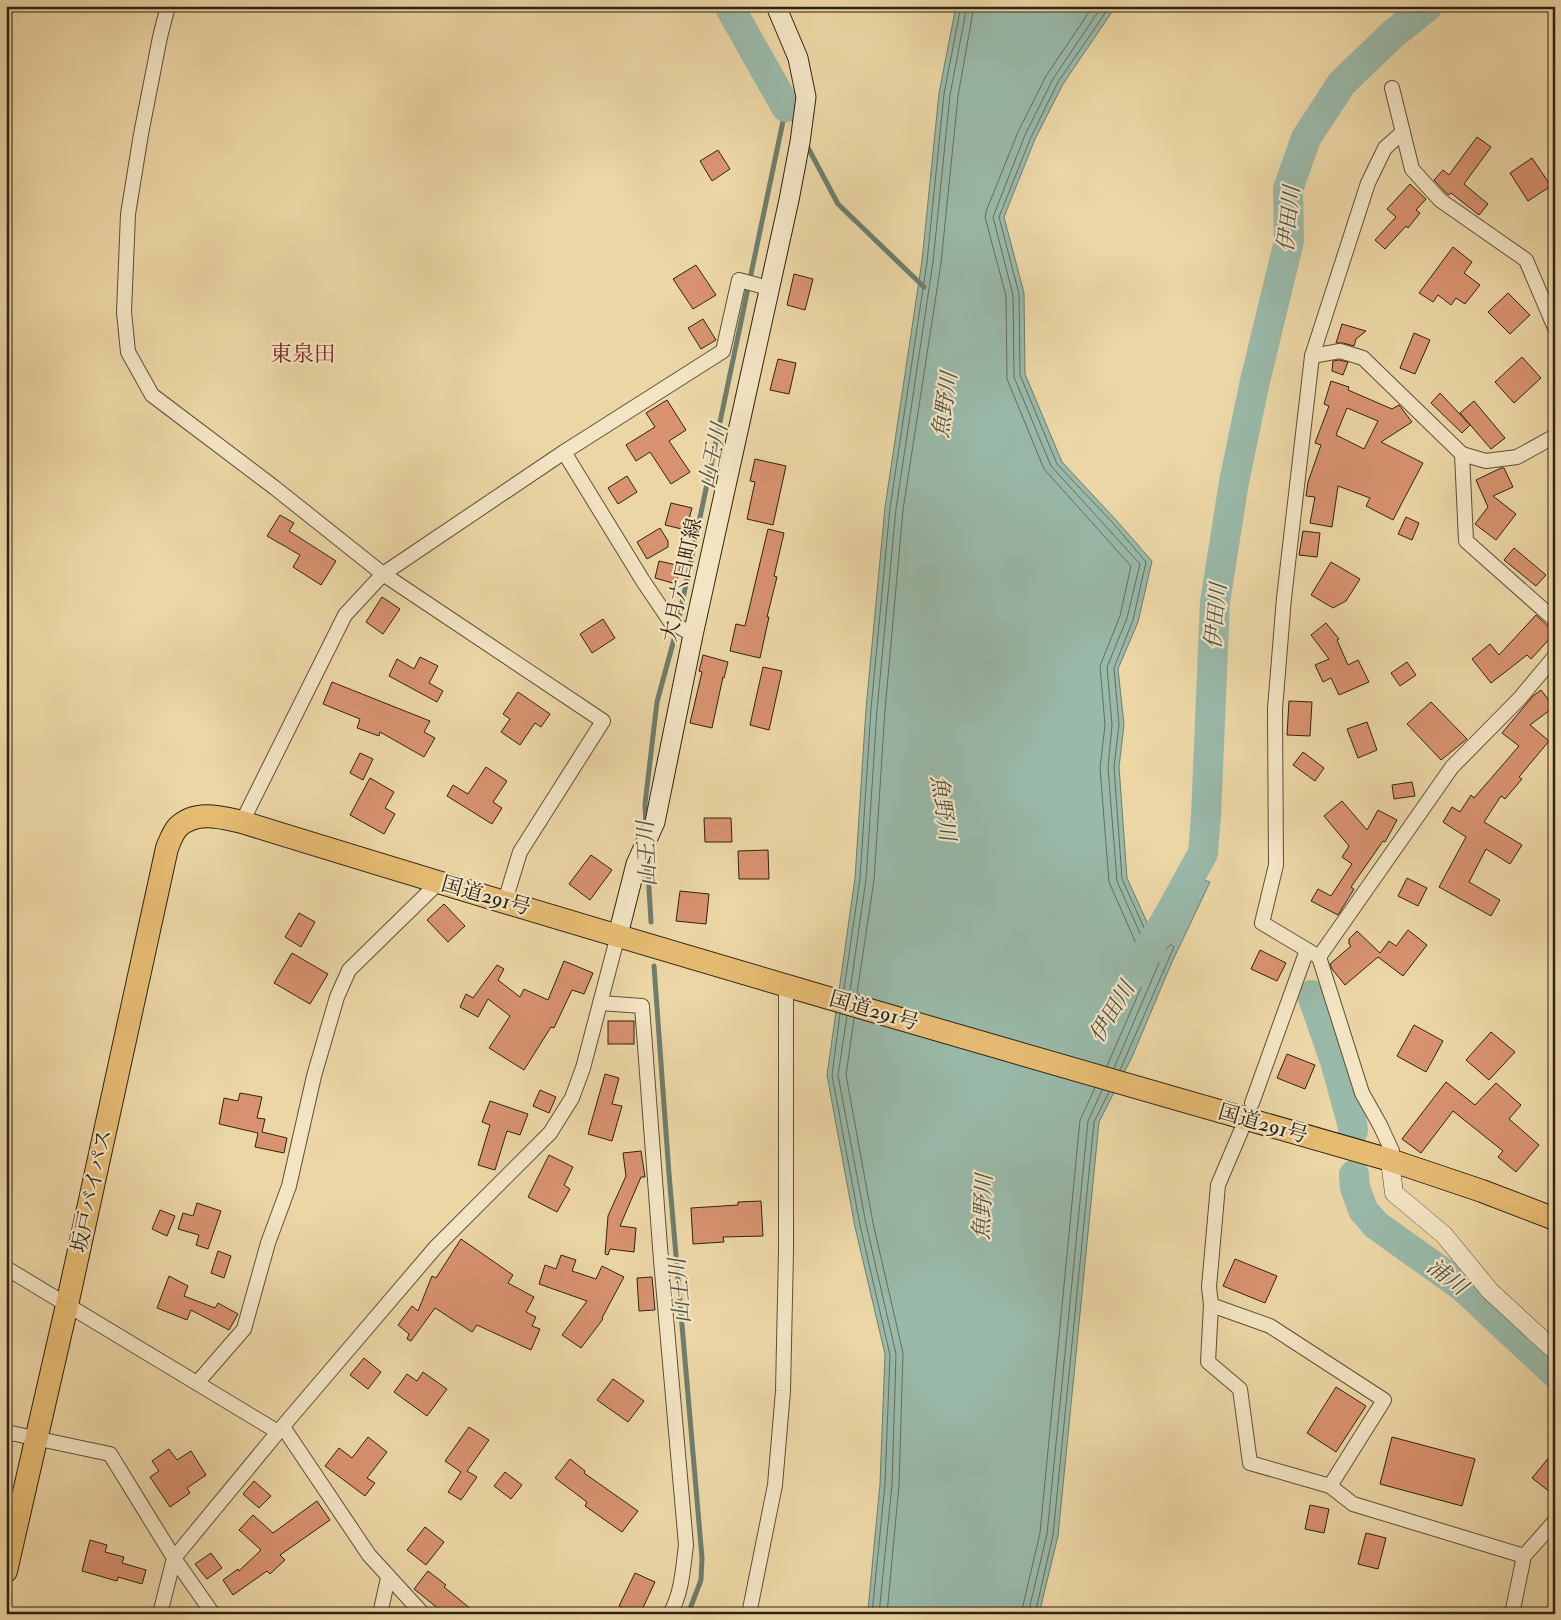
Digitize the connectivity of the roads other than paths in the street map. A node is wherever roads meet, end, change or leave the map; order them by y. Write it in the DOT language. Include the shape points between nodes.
graph roads {
  1 [pos="168,6"];
  2 [pos="776,6"];
  3 [pos="1392,88"];
  4 [pos="1403,132"];
  5 [pos="769,288"];
  6 [pos="1555,328"];
  7 [pos="1312,356"];
  8 [pos="1555,436"];
  9 [pos="564,452"];
  10 [pos="1462,454"];
  11 [pos="383,574"];
  12 [pos="1555,620"];
  13 [pos="693,635"];
  14 [pos="1555,656"];
  15 [pos="190,818"];
  16 [pos="242,822"];
  17 [pos="438,883"];
  18 [pos="505,901"];
  19 [pos="618,935"];
  20 [pos="1313,953"];
  21 [pos="791,987"];
  22 [pos="600,1003"];
  23 [pos="1252,1103"];
  24 [pos="1241,1131"];
  25 [pos="1390,1160"];
  26 [pos="1555,1219"];
  27 [pos="6,1268"];
  28 [pos="67,1305"];
  29 [pos="1211,1305"];
  30 [pos="1555,1352"];
  31 [pos="197,1383"];
  32 [pos="280,1429"];
  33 [pos="6,1432"];
  34 [pos="37,1438"];
  35 [pos="1330,1486"];
  36 [pos="1555,1521"];
  37 [pos="1524,1556"];
  38 [pos="174,1558"];
  39 [pos="6,1571"];
  40 [pos="388,1578"];
  41 [pos="160,1614"];
  42 [pos="214,1614"];
  43 [pos="380,1614"];
  44 [pos="423,1614"];
  45 [pos="670,1614"];
  46 [pos="749,1614"];
  47 [pos="1512,1614"];
  1 -- 11 [label="street" via="128,214 124,312 128,352 152,395"];
  2 -- 5 [label="main road, 大月六日町線" via="798,58 806,97 794,173"];
  3 -- 4 [label="street"];
  4 -- 6 [label="street" via="1412,169 1440,200 1526,260"];
  4 -- 7 [label="street" via="1386,148 1368,183"];
  5 -- 9 [label="street" via="739,280 724,351"];
  5 -- 13 [label="main road, 大月六日町線"];
  7 -- 10 [label="street" via="1340,351 1363,358"];
  7 -- 20 [label="street" via="1284,598 1275,709 1276,865 1262,923"];
  8 -- 10 [label="street" via="1517,457 1486,461"];
  9 -- 11 [label="street"];
  9 -- 13 [label="street" via="670,621"];
  10 -- 12 [label="street" via="1466,541"];
  11 -- 16 [label="street" via="345,616"];
  11 -- 18 [label="street" via="603,721 520,852"];
  13 -- 19 [label="main road, 大月六日町線" via="656,822 636,864"];
  14 -- 20 [label="street" via="1520,698 1452,767"];
  15 -- 16 [label="highway, 国道291号" via="212,815"];
  15 -- 28 [label="highway, 坂戸バイパス" via="177,828 167,848"];
  16 -- 17 [label="highway, 国道291号"];
  17 -- 18 [label="highway, 国道291号"];
  17 -- 31 [label="street" via="350,970 336,997 289,1186 268,1243 244,1329"];
  18 -- 19 [label="highway, 国道291号"];
  19 -- 21 [label="highway, 国道291号"];
  19 -- 22 [label="street"];
  20 -- 23 [label="street"];
  20 -- 25 [label="street" via="1362,1093 1392,1151"];
  21 -- 25 [label="highway, 国道291号"];
  21 -- 46 [label="street" via="783,1391 775,1485"];
  22 -- 32 [label="street" via="572,1098 550,1133 435,1248"];
  22 -- 45 [label="street" via="642,1006 686,1545 676,1604"];
  24 -- 29 [label="street" via="1218,1185 1209,1287"];
  25 -- 26 [label="highway, 国道291号"];
  25 -- 30 [label="street" via="1394,1193 1444,1235 1490,1291"];
  27 -- 28 [label="street"];
  28 -- 31 [label="street"];
  28 -- 34 [label="highway, 坂戸バイパス"];
  29 -- 35 [label="street" via="1208,1362 1240,1390 1250,1463"];
  29 -- 35 [label="street" via="1270,1326 1384,1400"];
  31 -- 32 [label="street"];
  32 -- 38 [label="street"];
  32 -- 40 [label="street" via="368,1555"];
  33 -- 34 [label="street"];
  34 -- 38 [label="street" via="110,1454"];
  34 -- 39 [label="highway, 坂戸バイパス"];
  35 -- 37 [label="street" via="1353,1504"];
  36 -- 37 [label="street"];
  37 -- 47 [label="street"];
  38 -- 41 [label="street"];
  38 -- 42 [label="street"];
  40 -- 43 [label="street"];
  40 -- 44 [label="street"];
}
